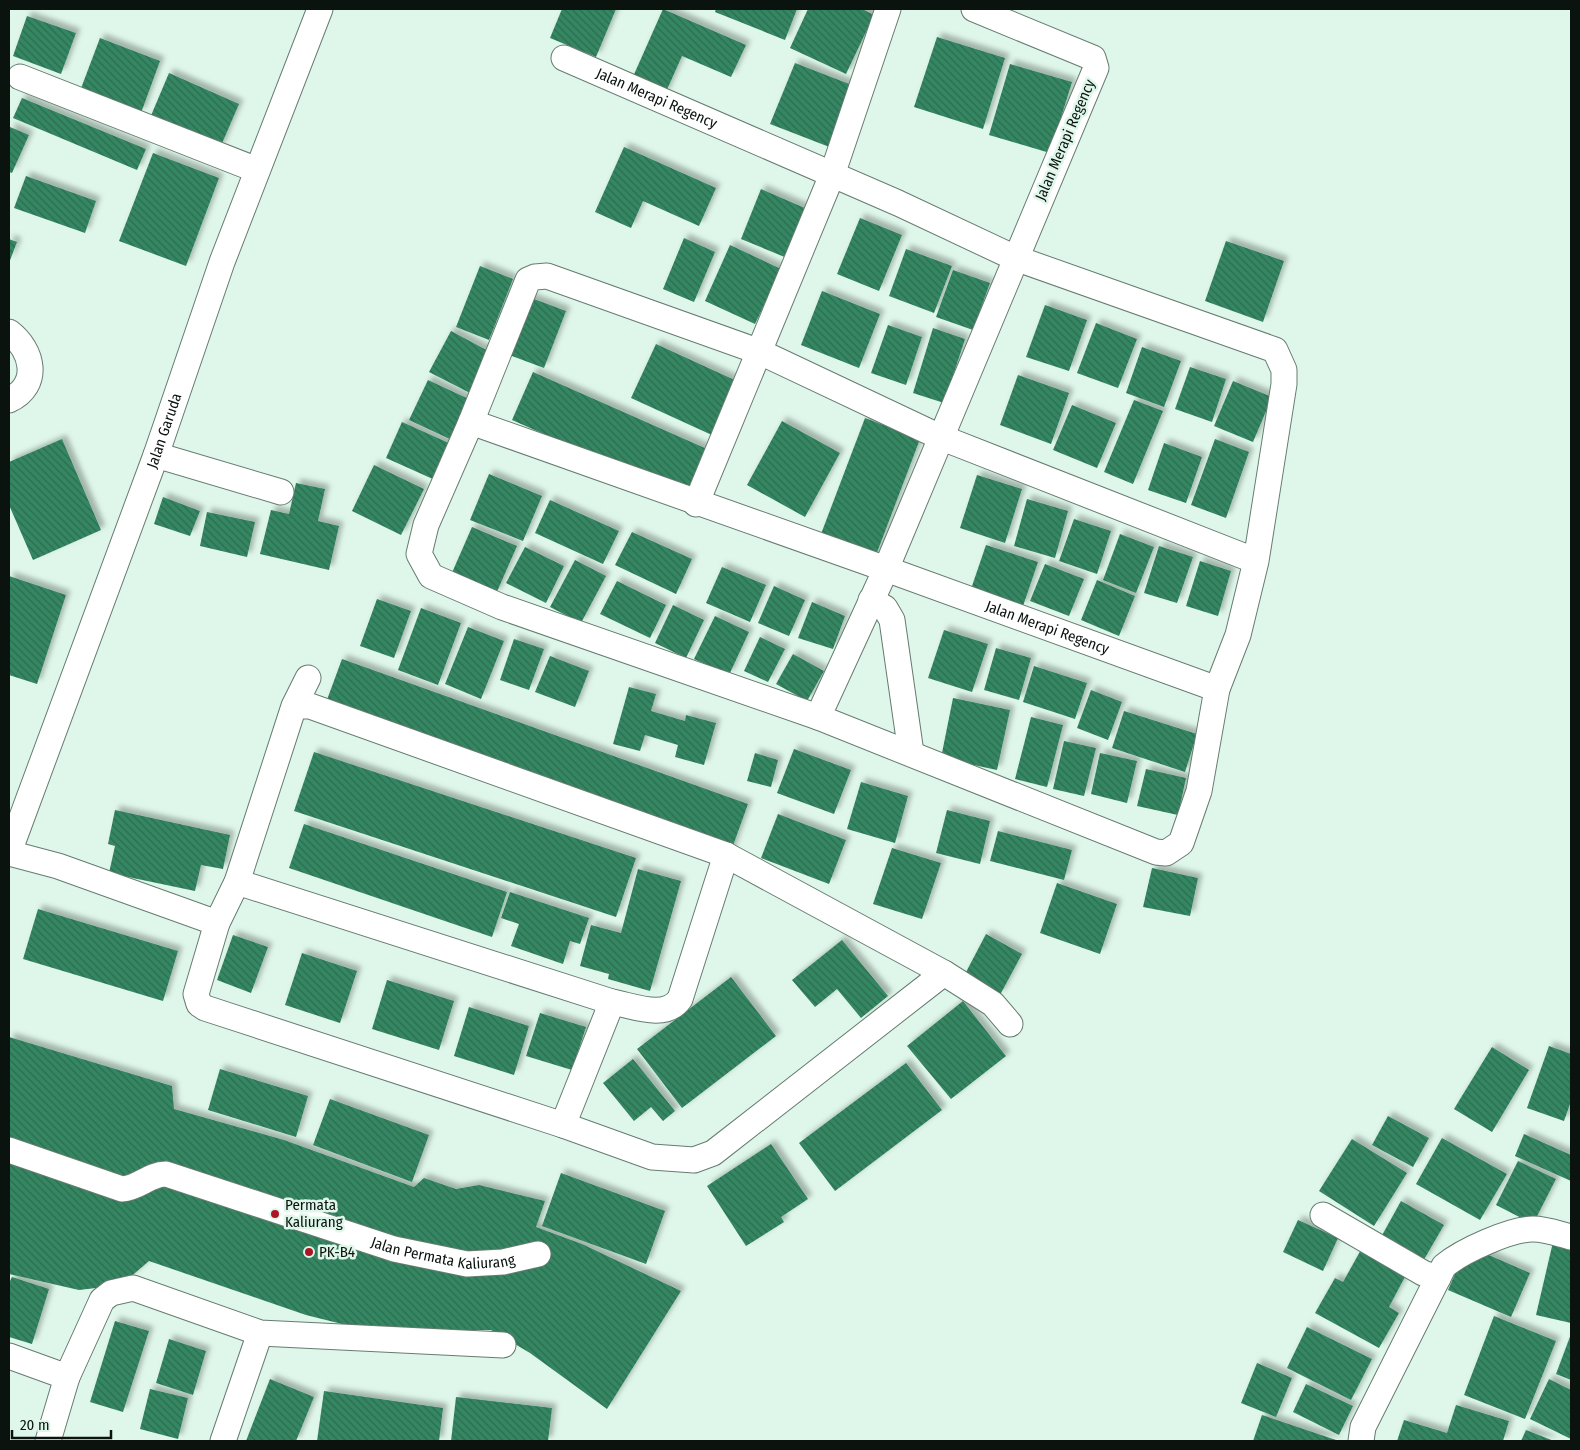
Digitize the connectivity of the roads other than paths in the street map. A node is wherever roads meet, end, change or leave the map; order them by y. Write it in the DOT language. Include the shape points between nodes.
graph roads {
  1 [pos="320,9"];
  2 [pos="888,9"];
  3 [pos="974,9"];
  4 [pos="564,58"];
  5 [pos="20,77"];
  6 [pos="257,170"];
  7 [pos="832,175"];
  8 [pos="1015,258"];
  9 [pos="9,332"];
  10 [pos="760,352"];
  11 [pos="9,400"];
  12 [pos="472,422"];
  13 [pos="940,437"];
  14 [pos="156,455"];
  15 [pos="281,492"];
  16 [pos="696,504"];
  17 [pos="1256,561"];
  18 [pos="886,569"];
  19 [pos="871,600"];
  20 [pos="308,678"];
  21 [pos="1217,689"];
  22 [pos="294,706"];
  23 [pos="818,717"];
  24 [pos="911,753"];
  25 [pos="9,853"];
  26 [pos="726,855"];
  27 [pos="237,882"];
  28 [pos="217,923"];
  29 [pos="944,973"];
  30 [pos="612,1002"];
  31 [pos="1010,1024"];
  32 [pos="563,1126"];
  33 [pos="9,1150"];
  34 [pos="1322,1215"];
  35 [pos="1571,1237"];
  36 [pos="538,1254"];
  37 [pos="1438,1278"];
  38 [pos="260,1333"];
  39 [pos="503,1345"];
  40 [pos="9,1356"];
  41 [pos="67,1377"];
  42 [pos="48,1441"];
  43 [pos="223,1441"];
  44 [pos="1361,1441"];
  1 -- 6 [label="street, Jalan Garuda"];
  2 -- 7 [label="street"];
  3 -- 8 [label="street, Jalan Merapi Regency" via="1092,58 1096,64"];
  4 -- 7 [label="street, Jalan Merapi Regency"];
  5 -- 6 [label="street"];
  6 -- 14 [label="street, Jalan Garuda"];
  7 -- 8 [label="street, Jalan Merapi Regency"];
  7 -- 10 [label="street"];
  8 -- 13 [label="street, Jalan Merapi Regency"];
  8 -- 17 [label="street, Jalan Merapi Regency" via="1274,350 1284,370 1284,384"];
  9 -- 11 [label="street" via="29,355 30,371 26,386"];
  10 -- 12 [label="street" via="547,276 535,277 528,280"];
  10 -- 13 [label="street"];
  10 -- 16 [label="street"];
  12 -- 16 [label="street"];
  12 -- 23 [label="street" via="426,525 419,554 431,576 502,606"];
  13 -- 17 [label="street"];
  13 -- 18 [label="street, Jalan Merapi Regency"];
  14 -- 15 [label="street"];
  14 -- 25 [label="street, Jalan Garuda"];
  16 -- 18 [label="street"];
  17 -- 21 [label="street, Jalan Merapi Regency" via="1238,635"];
  18 -- 19 [label="street"];
  18 -- 21 [label="street, Jalan Merapi Regency"];
  19 -- 23 [label="street"];
  19 -- 24 [label="street" via="884,608 892,620"];
  20 -- 22 [label="street"];
  21 -- 24 [label="street" via="1199,791 1181,843 1166,853 1156,852"];
  22 -- 26 [label="street" via="310,706"];
  22 -- 27 [label="street"];
  23 -- 24 [label="street"];
  25 -- 28 [label="street" via="58,866"];
  26 -- 29 [label="street"];
  26 -- 30 [label="street" via="675,1006 659,1011"];
  27 -- 28 [label="street"];
  27 -- 30 [label="street"];
  28 -- 32 [label="street" via="196,994 205,1008"];
  29 -- 31 [label="street" via="986,999"];
  29 -- 32 [label="street" via="713,1153 694,1160 652,1157"];
  30 -- 32 [label="street"];
  33 -- 36 [label="street, Jalan Permata Kaliurang" via="122,1188 135,1187 154,1176 166,1174 394,1249 467,1264 503,1262"];
  34 -- 37 [label="street" via="1423,1273"];
  35 -- 37 [label="street" via="1526,1230 1468,1249 1444,1266"];
  37 -- 44 [label="street" via="1363,1426"];
  38 -- 39 [label="street"];
  38 -- 41 [label="street" via="133,1288 123,1289 102,1300"];
  38 -- 43 [label="street"];
  40 -- 41 [label="street"];
  41 -- 42 [label="street"];
}
